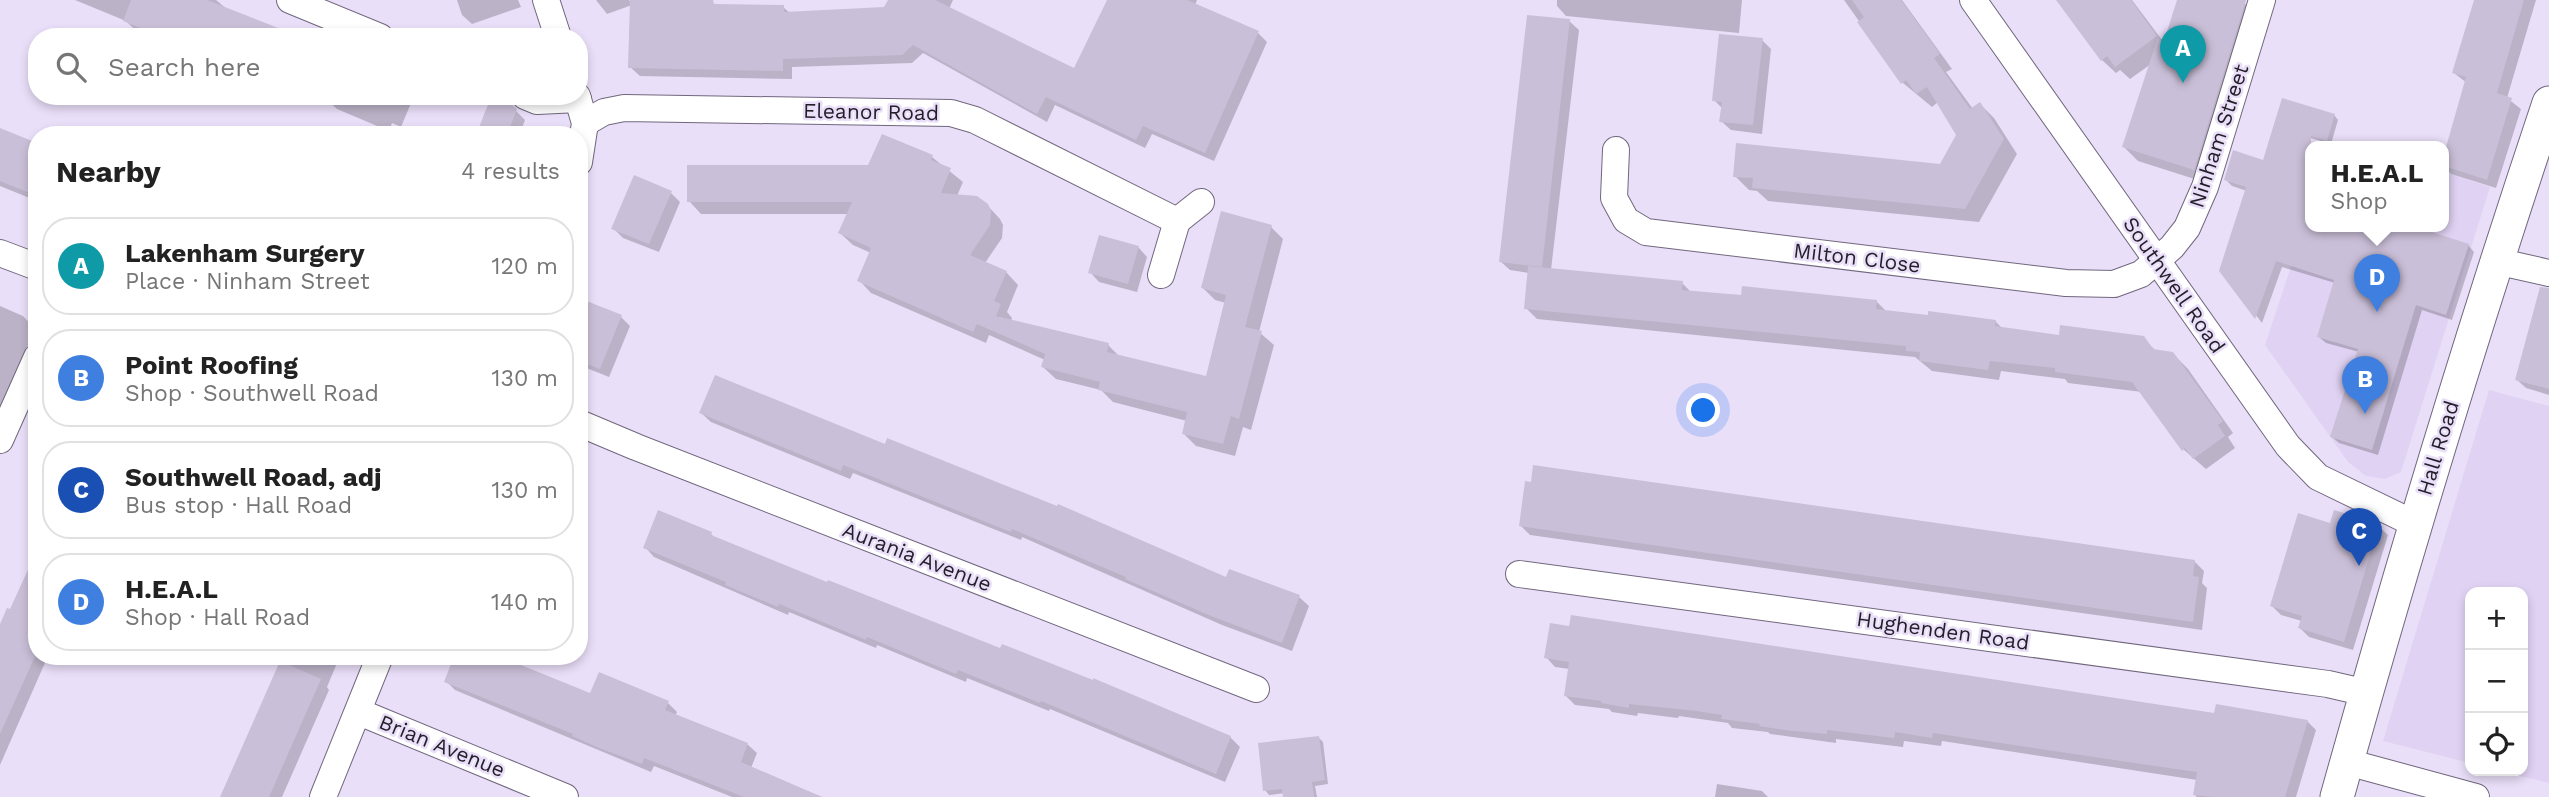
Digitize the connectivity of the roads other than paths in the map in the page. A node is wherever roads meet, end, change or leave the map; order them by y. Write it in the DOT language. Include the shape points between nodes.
graph roads {
  1 [pos="290,0"];
  2 [pos="546,0"];
  3 [pos="1973,0"];
  4 [pos="2263,0"];
  5 [pos="358,28"];
  6 [pos="555,28"];
  7 [pos="2549,103"];
  8 [pos="580,106"];
  9 [pos="580,126"];
  10 [pos="1616,150"];
  11 [pos="1201,202"];
  12 [pos="1177,221"];
  13 [pos="0,253"];
  14 [pos="2157,261"];
  15 [pos="2496,261"];
  16 [pos="28,264"];
  17 [pos="2549,274"];
  18 [pos="1161,275"];
  19 [pos="28,377"];
  20 [pos="588,427"];
  21 [pos="0,440"];
  22 [pos="2416,524"];
  23 [pos="1519,574"];
  24 [pos="377,665"];
  25 [pos="1256,689"];
  26 [pos="2367,693"];
  27 [pos="359,712"];
  28 [pos="2347,762"];
  29 [pos="323,797"];
  30 [pos="565,797"];
  31 [pos="2337,797"];
  32 [pos="2476,797"];
  1 -- 5 [label="street"];
  2 -- 6 [label="street"];
  3 -- 14 [label="street, Southwell Road"];
  4 -- 14 [label="street, Ninham Street" via="2206,187 2187,228"];
  7 -- 15 [label="street, Hall Road"];
  8 -- 9 [label="street"];
  8 -- 12 [label="street, Eleanor Road" via="604,112 624,108 951,113 975,120"];
  10 -- 14 [label="street, Milton Close" via="1614,198 1626,220 1646,233 2093,285 2114,284 2141,274"];
  11 -- 12 [label="street"];
  12 -- 18 [label="street"];
  13 -- 16 [label="street"];
  14 -- 22 [label="street, Southwell Road" via="2288,446 2318,477"];
  15 -- 17 [label="street"];
  15 -- 22 [label="street, Hall Road"];
  19 -- 21 [label="street"];
  20 -- 25 [label="street, Aurania Avenue"];
  22 -- 26 [label="street, Hall Road"];
  23 -- 26 [label="street, Hughenden Road"];
  24 -- 27 [label="street"];
  26 -- 28 [label="street, Hall Road"];
  27 -- 29 [label="street"];
  27 -- 30 [label="street, Brian Avenue"];
  28 -- 31 [label="street, Hall Road"];
  28 -- 32 [label="street"];
}
